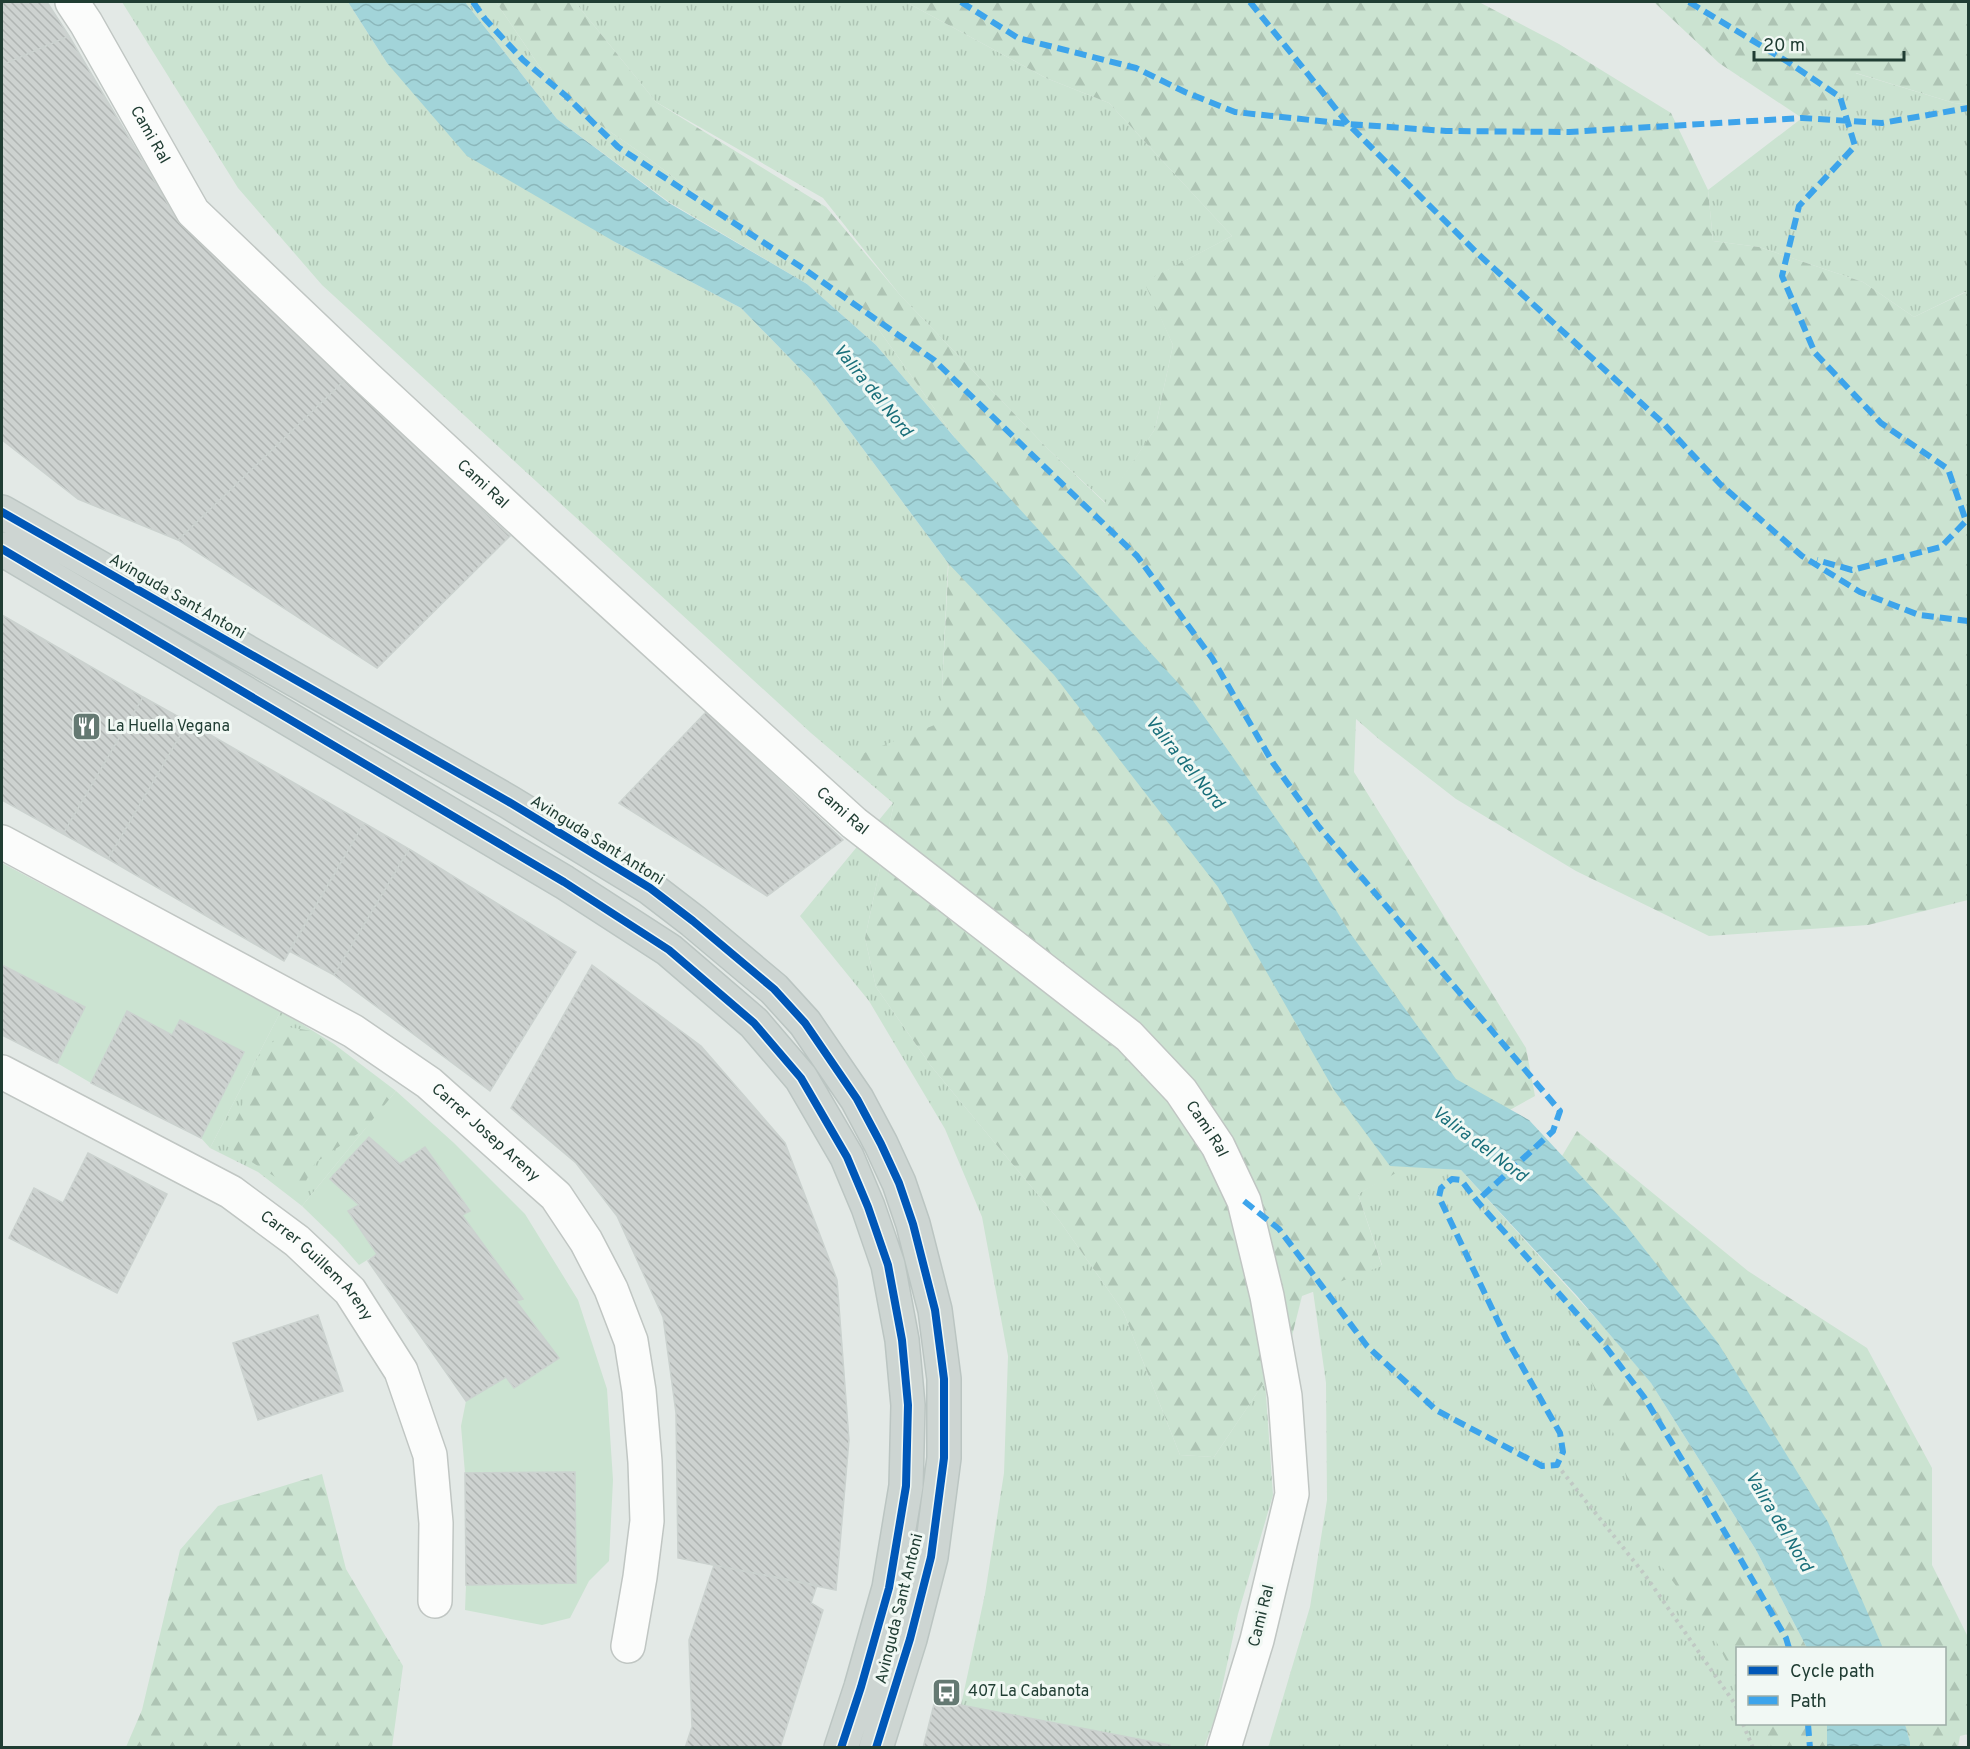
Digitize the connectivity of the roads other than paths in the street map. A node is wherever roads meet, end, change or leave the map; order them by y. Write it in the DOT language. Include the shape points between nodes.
graph roads {
  1 [pos="72,2"];
  2 [pos="2,512"];
  3 [pos="2,549"];
  4 [pos="2,842"];
  5 [pos="2,1072"];
  6 [pos="435,1601"];
  7 [pos="627,1646"];
  8 [pos="841,1748"];
  9 [pos="876,1748"];
  10 [pos="1224,1748"];
  1 -- 10 [label="street, Cami Ral" via="193,212 427,434 854,823 1129,1036 1181,1091 1218,1146 1244,1201 1267,1296 1286,1396 1292,1494 1257,1640"];
  2 -- 9 [label="main road, Avinguda Sant Antoni" via="509,802 650,888 774,989 824,1049 857,1099 899,1183 935,1310 944,1379 944,1458 931,1557"];
  3 -- 8 [label="main road, Avinguda Sant Antoni" via="564,882 669,950 754,1023 801,1078 847,1157 888,1265 902,1340 908,1405 906,1485 889,1588"];
  4 -- 7 [label="street, Carrer Josep Areny" via="353,1031 429,1083 556,1196 586,1240 611,1289 631,1341 639,1391 647,1521"];
  5 -- 6 [label="street, Carrer Guillem Areny" via="231,1192 297,1240 350,1291 401,1371 430,1455 436,1523"];
}
